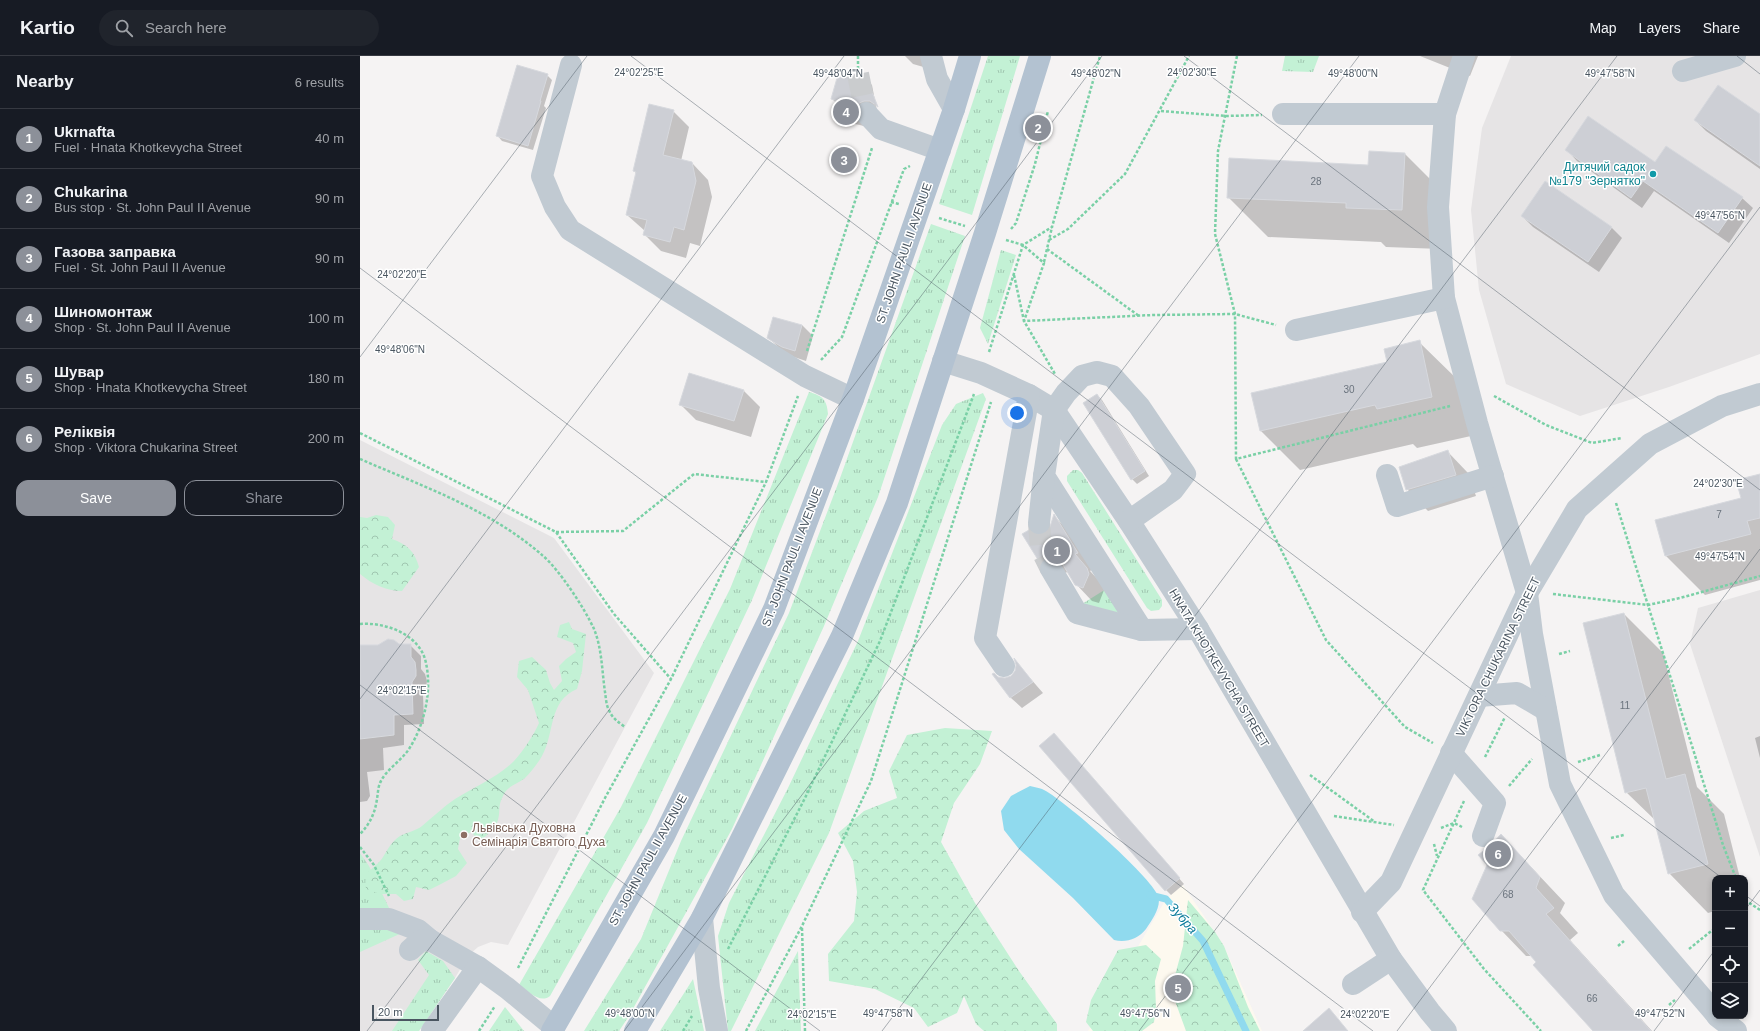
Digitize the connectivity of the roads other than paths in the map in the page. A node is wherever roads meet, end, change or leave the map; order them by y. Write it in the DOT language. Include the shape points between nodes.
graph roads {
  1 [pos="930,56"];
  2 [pos="970,56"];
  3 [pos="1040,56"];
  4 [pos="1464,56"];
  5 [pos="1735,56"];
  6 [pos="571,65"];
  7 [pos="1683,71"];
  8 [pos="954,109"];
  9 [pos="866,113"];
  10 [pos="1283,114"];
  11 [pos="1445,114"];
  12 [pos="940,150"];
  13 [pos="1444,298"];
  14 [pos="1296,330"];
  15 [pos="943,361"];
  16 [pos="1760,394"];
  17 [pos="1029,395"];
  18 [pos="853,398"];
  19 [pos="1054,410"];
  20 [pos="1387,475"];
  21 [pos="1044,476"];
  22 [pos="1493,476"];
  23 [pos="1130,521"];
  24 [pos="1039,523"];
  25 [pos="1051,569"];
  26 [pos="1527,593"];
  27 [pos="1198,629"];
  28 [pos="1142,630"];
  29 [pos="1004,666"];
  30 [pos="1478,696"];
  31 [pos="1546,710"];
  32 [pos="1451,753"];
  33 [pos="1483,836"];
  34 [pos="1362,912"];
  35 [pos="702,918"];
  36 [pos="360,920"];
  37 [pos="430,940"];
  38 [pos="410,950"];
  39 [pos="1391,959"];
  40 [pos="478,967"];
  41 [pos="1353,984"];
  42 [pos="1712,1009"];
  43 [pos="1721,1019"];
  44 [pos="553,1029"];
  45 [pos="432,1031"];
  46 [pos="635,1031"];
  47 [pos="717,1031"];
  48 [pos="1446,1031"];
  49 [pos="1736,1031"];
  1 -- 8 [label="street" via="937,79"];
  2 -- 8 [label="main road, ST. JOHN PAUL II AVENUE"];
  3 -- 15 [label="main road" via="986,233"];
  4 -- 11 [label="street"];
  5 -- 7 [label="street"];
  6 -- 18 [label="street" via="542,176 554,207 570,230 806,376"];
  8 -- 12 [label="main road, ST. JOHN PAUL II AVENUE"];
  9 -- 12 [label="street" via="881,129"];
  10 -- 11 [label="street"];
  11 -- 13 [label="street" via="1438,207"];
  12 -- 18 [label="main road, ST. JOHN PAUL II AVENUE"];
  13 -- 14 [label="street"];
  13 -- 22 [label="street"];
  15 -- 17 [label="street, HNATA KHOTKEVYCHA STREET" via="981,373"];
  15 -- 35 [label="main road" via="897,503 842,636"];
  16 -- 26 [label="street, VIKTORA CHUKARINA STREET" via="1722,406 1650,444 1577,510"];
  17 -- 19 [label="street, HNATA KHOTKEVYCHA STREET"];
  17 -- 29 [label="street" via="985,638"];
  18 -- 44 [label="main road, ST. JOHN PAUL II AVENUE" via="774,609 664,836"];
  19 -- 21 [label="street"];
  19 -- 23 [label="street, HNATA KHOTKEVYCHA STREET"];
  19 -- 23 [label="street" via="1082,376 1097,372 1112,376 1139,406 1185,474 1173,490"];
  20 -- 22 [label="street" via="1397,506"];
  21 -- 24 [label="street"];
  21 -- 28 [label="street"];
  22 -- 26 [label="street"];
  23 -- 27 [label="street, HNATA KHOTKEVYCHA STREET"];
  25 -- 28 [label="street" via="1077,613"];
  26 -- 30 [label="street, VIKTORA CHUKARINA STREET"];
  26 -- 31 [label="street"];
  27 -- 28 [label="street"];
  27 -- 34 [label="street, HNATA KHOTKEVYCHA STREET"];
  30 -- 31 [label="street" via="1517,693"];
  30 -- 32 [label="street, VIKTORA CHUKARINA STREET"];
  31 -- 42 [label="street" via="1560,784 1614,895"];
  32 -- 33 [label="street" via="1495,803"];
  32 -- 34 [label="street, VIKTORA CHUKARINA STREET" via="1391,882"];
  34 -- 39 [label="street, HNATA KHOTKEVYCHA STREET"];
  35 -- 46 [label="main road"];
  35 -- 47 [label="street" via="709,988"];
  36 -- 37 [label="street" via="388,919 418,930"];
  37 -- 38 [label="street" via="420,941"];
  37 -- 40 [label="street"];
  39 -- 41 [label="street"];
  39 -- 48 [label="street, HNATA KHOTKEVYCHA STREET"];
  40 -- 44 [label="street" via="507,988"];
  40 -- 45 [label="street"];
  43 -- 49 [label="street"];
}
